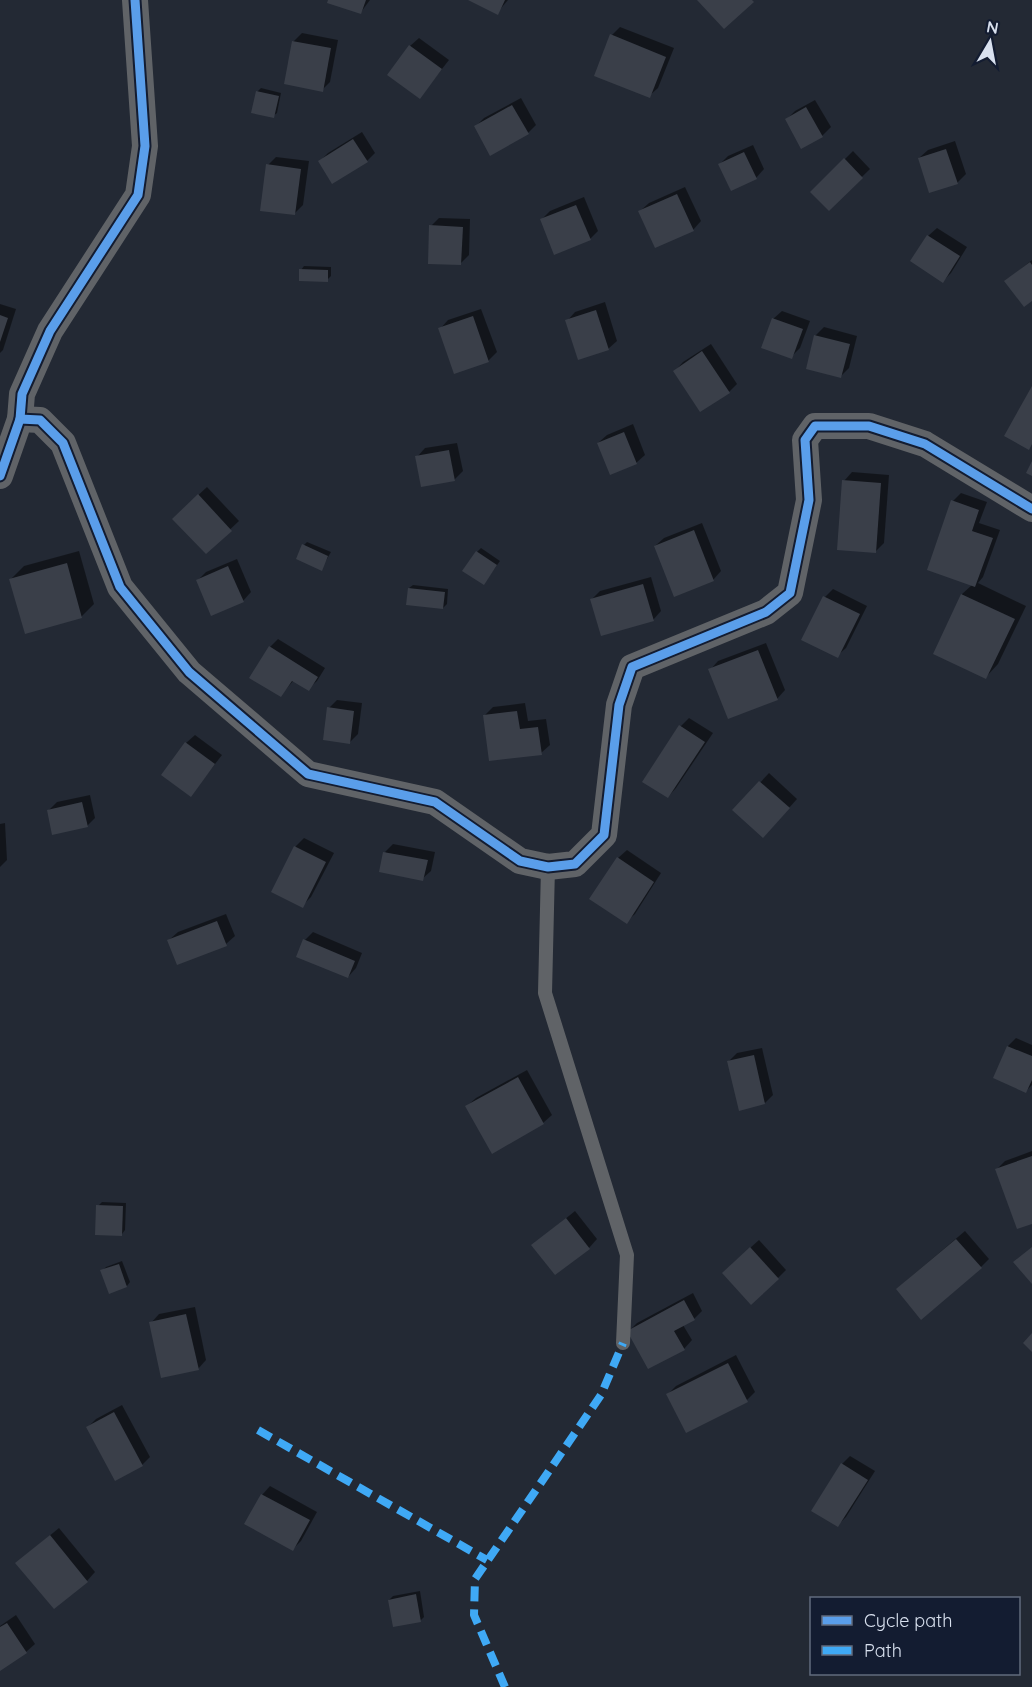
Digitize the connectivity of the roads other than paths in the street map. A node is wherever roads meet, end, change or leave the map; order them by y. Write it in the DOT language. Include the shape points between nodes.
graph roads {
  1 [pos="135,0"];
  2 [pos="20,419"];
  3 [pos="0,476"];
  4 [pos="1032,509"];
  5 [pos="548,867"];
  6 [pos="623,1343"];
  1 -- 2 [label="street" via="145,146 138,195 50,331 22,394"];
  2 -- 3 [label="street"];
  2 -- 5 [label="street" via="40,420 63,443 120,587 189,672 308,774 435,802 520,861"];
  4 -- 5 [label="street" via="925,444 868,426 815,426 806,440 809,500 790,593 766,612 632,667 619,705 604,835 575,864"];
  5 -- 6 [label="lane" via="545,993 627,1255"];
}
